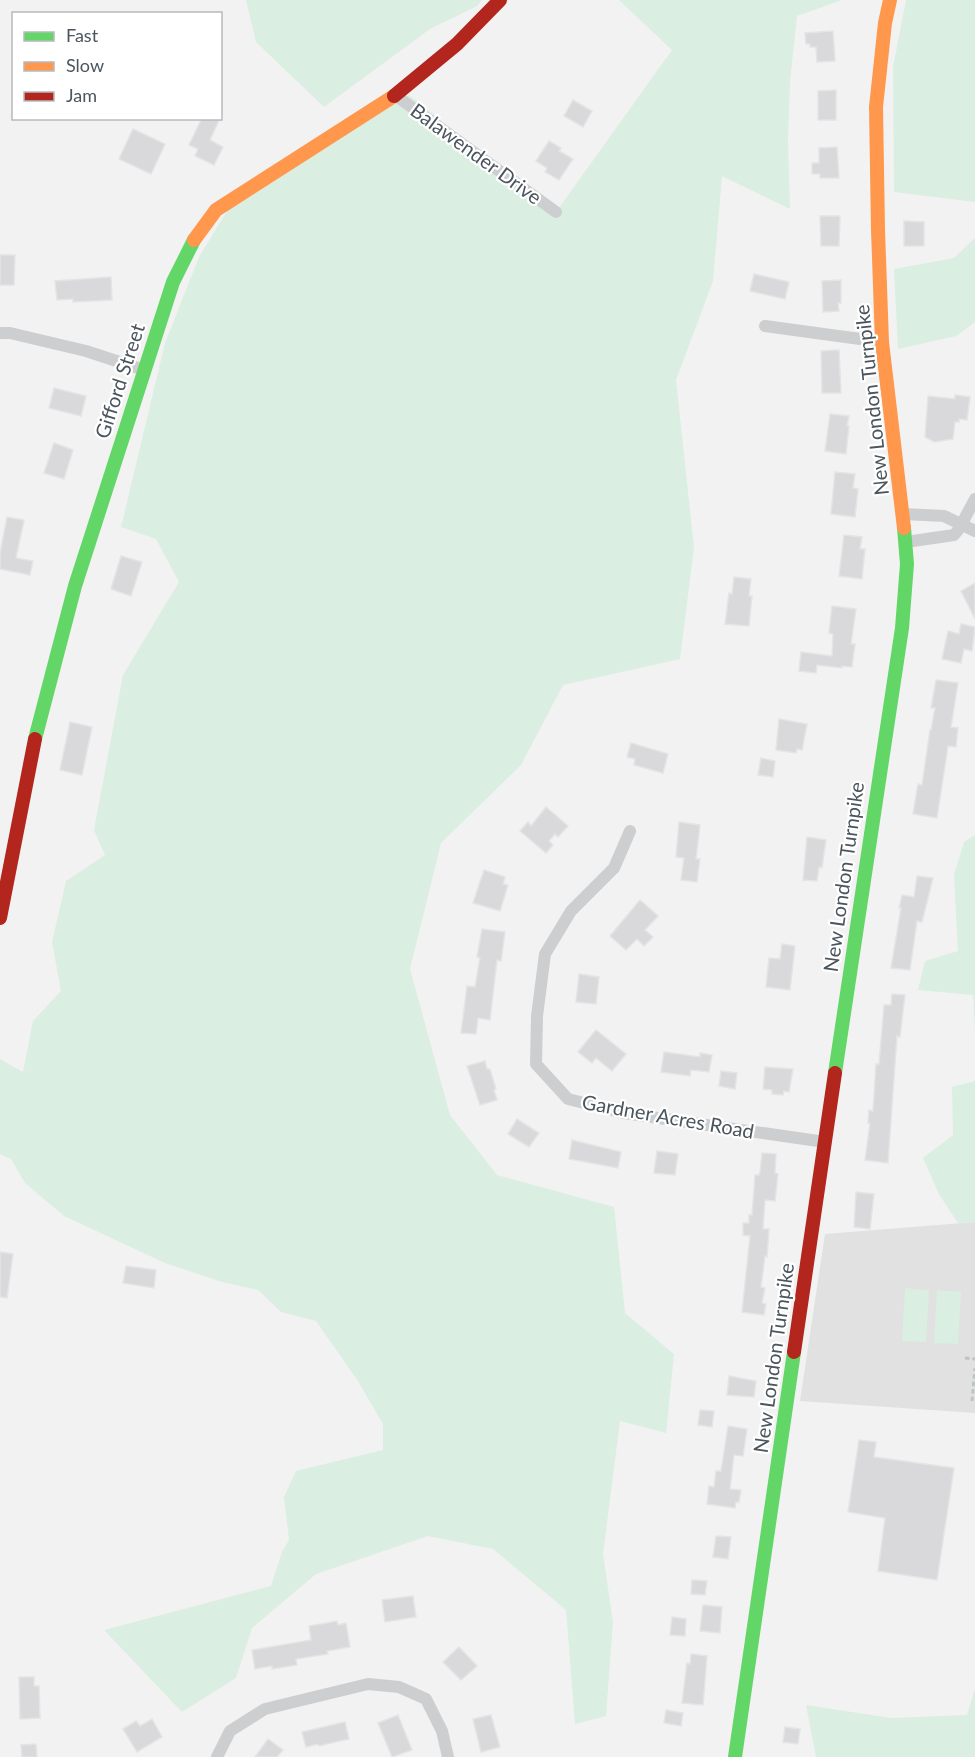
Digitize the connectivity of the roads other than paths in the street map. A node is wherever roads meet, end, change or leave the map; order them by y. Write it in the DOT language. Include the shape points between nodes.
graph roads {
  1 [pos="500,0"];
  2 [pos="890,0"];
  3 [pos="395,95"];
  4 [pos="556,212"];
  5 [pos="765,326"];
  6 [pos="0,333"];
  7 [pos="882,342"];
  8 [pos="144,370"];
  9 [pos="975,499"];
  10 [pos="903,514"];
  11 [pos="962,524"];
  12 [pos="975,531"];
  13 [pos="906,542"];
  14 [pos="630,831"];
  15 [pos="0,918"];
  16 [pos="825,1142"];
  17 [pos="217,1757"];
  18 [pos="448,1757"];
  19 [pos="735,1757"];
  1 -- 3 [label="main road, Gifford Street" via="457,44"];
  2 -- 7 [label="main road, New London Turnpike" via="876,107"];
  3 -- 4 [label="street, Balawender Drive"];
  3 -- 8 [label="main road, Gifford Street" via="216,210 193,241 173,282"];
  5 -- 7 [label="street"];
  6 -- 8 [label="street" via="86,351"];
  7 -- 10 [label="main road, New London Turnpike"];
  8 -- 15 [label="main road, Gifford Street" via="75,586 37,729"];
  9 -- 11 [label="street"];
  10 -- 11 [label="street" via="940,515"];
  10 -- 13 [label="main road, New London Turnpike"];
  11 -- 12 [label="street"];
  11 -- 13 [label="street" via="950,536"];
  13 -- 16 [label="main road, New London Turnpike" via="906,610"];
  14 -- 16 [label="street, Gardner Acres Road" via="614,868 571,911 545,954 536,1064 567,1099 624,1113"];
  16 -- 19 [label="main road, New London Turnpike"];
  17 -- 18 [label="street" via="230,1731 265,1709 368,1684 399,1687 426,1699 442,1731"];
}
